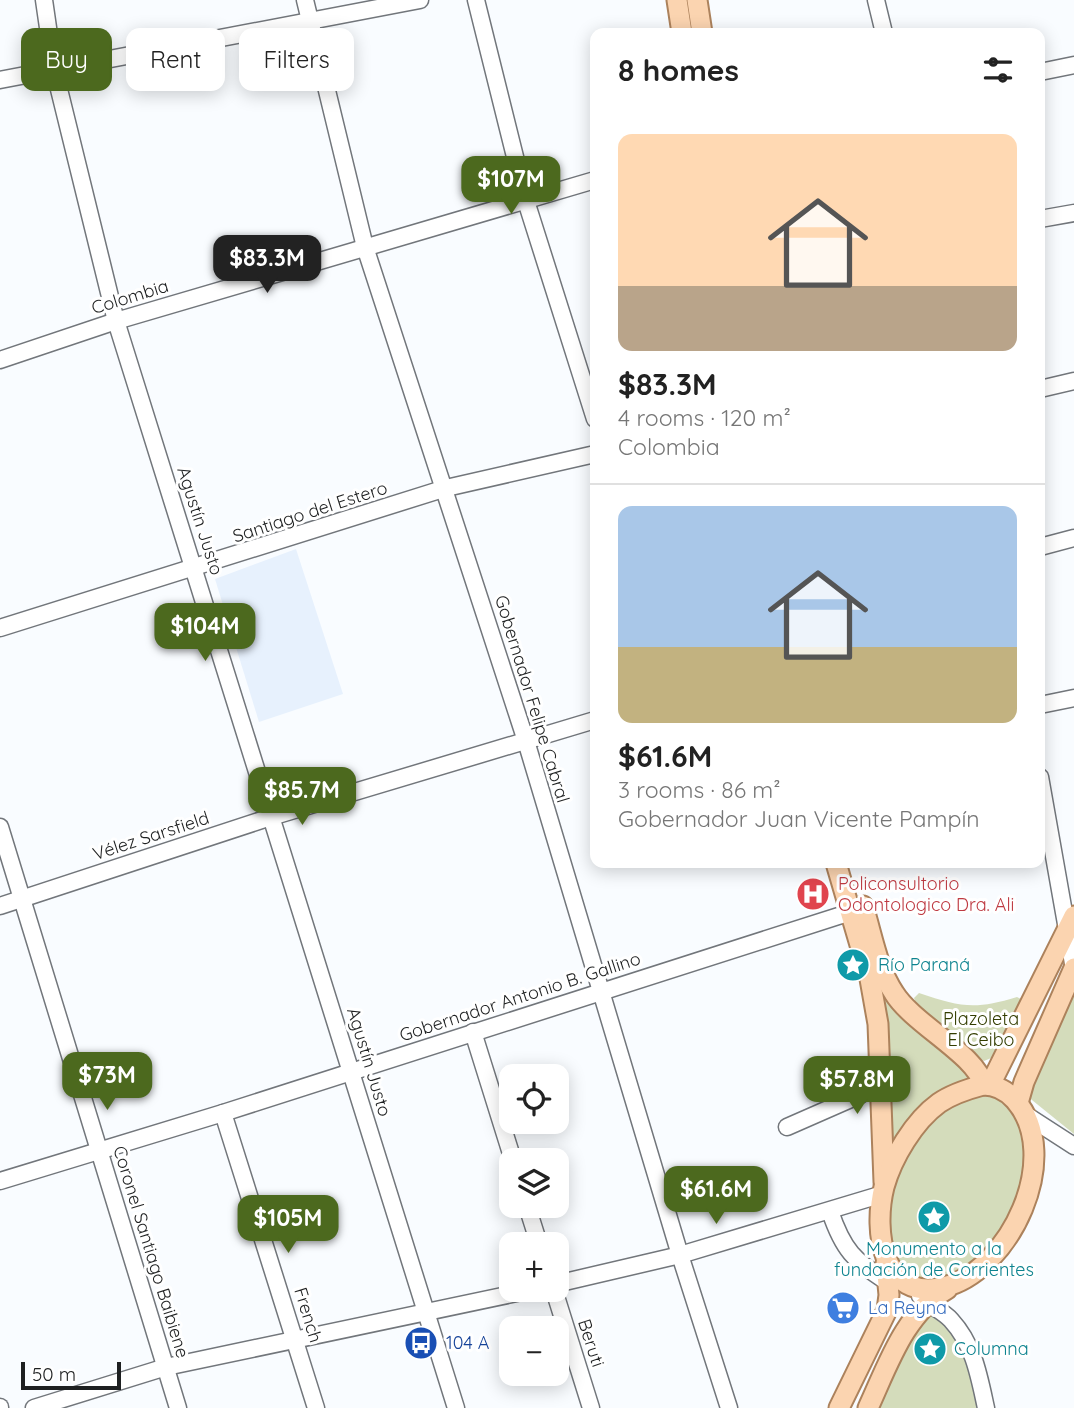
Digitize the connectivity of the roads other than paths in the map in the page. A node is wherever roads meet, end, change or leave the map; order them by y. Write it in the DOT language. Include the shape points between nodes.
graph roads {
  1 [pos="44,0"];
  2 [pos="305,0"];
  3 [pos="420,0"];
  4 [pos="476,0"];
  5 [pos="677,0"];
  6 [pos="697,0"];
  7 [pos="876,0"];
  8 [pos="308,21"];
  9 [pos="48,28"];
  10 [pos="681,28"];
  11 [pos="701,28"];
  12 [pos="883,28"];
  13 [pos="112,58"];
  14 [pos="1074,65"];
  15 [pos="1045,71"];
  16 [pos="21,76"];
  17 [pos="0,80"];
  18 [pos="59,91"];
  19 [pos="590,182"];
  20 [pos="526,201"];
  21 [pos="1074,213"];
  22 [pos="1045,218"];
  23 [pos="365,247"];
  24 [pos="116,321"];
  25 [pos="0,360"];
  26 [pos="1074,381"];
  27 [pos="1045,388"];
  28 [pos="590,403"];
  29 [pos="590,455"];
  30 [pos="446,488"];
  31 [pos="1074,538"];
  32 [pos="1045,546"];
  33 [pos="196,569"];
  34 [pos="0,628"];
  35 [pos="1074,698"];
  36 [pos="1045,704"];
  37 [pos="590,722"];
  38 [pos="526,741"];
  39 [pos="1045,800"];
  40 [pos="271,817"];
  41 [pos="0,827"];
  42 [pos="838,868"];
  43 [pos="852,868"];
  44 [pos="21,899"];
  45 [pos="0,906"];
  46 [pos="851,912"];
  47 [pos="1070,923"];
  48 [pos="1074,969"];
  49 [pos="601,992"];
  50 [pos="473,1032"];
  51 [pos="880,1056"];
  52 [pos="352,1072"];
  53 [pos="987,1085"];
  54 [pos="1022,1109"];
  55 [pos="223,1113"];
  56 [pos="787,1127"];
  57 [pos="1074,1146"];
  58 [pos="99,1148"];
  59 [pos="509,1148"];
  60 [pos="0,1181"];
  61 [pos="884,1190"];
  62 [pos="830,1211"];
  63 [pos="680,1255"];
  64 [pos="885,1258"];
  65 [pos="569,1281"];
  66 [pos="888,1283"];
  67 [pos="955,1284"];
  68 [pos="912,1286"];
  69 [pos="499,1297"];
  70 [pos="558,1302"];
  71 [pos="925,1302"];
  72 [pos="426,1312"];
  73 [pos="296,1339"];
  74 [pos="166,1367"];
  75 [pos="34,1408"];
  76 [pos="178,1408"];
  77 [pos="316,1408"];
  78 [pos="456,1408"];
  79 [pos="591,1408"];
  80 [pos="729,1408"];
  81 [pos="839,1408"];
  82 [pos="868,1408"];
  83 [pos="986,1408"];
  1 -- 9 [label="street, Agustín Justo"];
  2 -- 8 [label="street, Gobernador Felipe Cabral"];
  3 -- 8 [label="street"];
  4 -- 20 [label="street"];
  5 -- 10 [label="main road"];
  6 -- 11 [label="main road"];
  7 -- 12 [label="street"];
  8 -- 13 [label="street"];
  8 -- 23 [label="street, Gobernador Felipe Cabral"];
  14 -- 15 [label="street"];
  16 -- 17 [label="street"];
  18 -- 24 [label="street, Agustín Justo"];
  19 -- 20 [label="street, Colombia"];
  20 -- 23 [label="street, Colombia"];
  20 -- 28 [label="street"];
  21 -- 22 [label="street"];
  23 -- 24 [label="street, Colombia"];
  23 -- 30 [label="street, Gobernador Felipe Cabral"];
  24 -- 25 [label="street, Colombia"];
  24 -- 33 [label="street, Agustín Justo"];
  26 -- 27 [label="street"];
  29 -- 30 [label="street, Santiago del Estero"];
  30 -- 33 [label="street, Santiago del Estero"];
  30 -- 38 [label="street, Gobernador Felipe Cabral"];
  31 -- 32 [label="street"];
  33 -- 34 [label="street, Santiago del Estero"];
  33 -- 40 [label="street, Agustín Justo"];
  35 -- 36 [label="street"];
  37 -- 38 [label="street, Vélez Sarsfield"];
  38 -- 40 [label="street, Vélez Sarsfield"];
  38 -- 49 [label="street, Gobernador Felipe Cabral"];
  39 -- 47 [label="street"];
  40 -- 44 [label="street, Vélez Sarsfield"];
  40 -- 52 [label="street, Agustín Justo"];
  41 -- 44 [label="street, Coronel Santiago Baibiene"];
  42 -- 46 [label="main road"];
  43 -- 53 [label="main road" via="893,992 915,1018 975,1067"];
  44 -- 45 [label="street, Vélez Sarsfield"];
  44 -- 58 [label="street, Coronel Santiago Baibiene"];
  46 -- 49 [label="street, Gobernador Antonio B. Gallino"];
  46 -- 51 [label="main road" via="870,979"];
  47 -- 48 [label="street"];
  47 -- 53 [label="main road"];
  48 -- 54 [label="main road" via="1024,1082"];
  49 -- 50 [label="street, Gobernador Antonio B. Gallino"];
  49 -- 63 [label="street, Gobernador Felipe Cabral"];
  50 -- 52 [label="street, Gobernador Antonio B. Gallino"];
  50 -- 59 [label="street"];
  51 -- 56 [label="street" via="860,1095"];
  51 -- 61 [label="main road"];
  52 -- 55 [label="street, Gobernador Antonio B. Gallino"];
  52 -- 72 [label="street, Agustín Justo"];
  53 -- 54 [label="main road" via="1009,1093"];
  53 -- 61 [label="main road" via="939,1104 924,1117 895,1160"];
  54 -- 57 [label="street"];
  54 -- 67 [label="main road" via="1033,1146 1028,1193 1020,1215 993,1257"];
  55 -- 58 [label="street, Gobernador Antonio B. Gallino"];
  55 -- 73 [label="street, French"];
  58 -- 60 [label="street, Gobernador Antonio B. Gallino"];
  58 -- 74 [label="street, Coronel Santiago Baibiene"];
  61 -- 62 [label="street"];
  61 -- 64 [label="main road"];
  62 -- 63 [label="street"];
  62 -- 66 [label="street" via="848,1252"];
  63 -- 65 [label="street"];
  63 -- 80 [label="street, Gobernador Felipe Cabral"];
  64 -- 66 [label="main road"];
  64 -- 68 [label="main road" via="897,1278"];
  66 -- 81 [label="main road" via="887,1310"];
  67 -- 68 [label="main road" via="936,1289"];
  67 -- 71 [label="main road"];
  68 -- 71 [label="street"];
  69 -- 72 [label="street"];
  70 -- 79 [label="street, Beruti"];
  71 -- 82 [label="main road" via="914,1315"];
  71 -- 83 [label="street" via="938,1307 970,1343"];
  72 -- 73 [label="street"];
  72 -- 78 [label="street, Agustín Justo"];
  73 -- 74 [label="street"];
  73 -- 77 [label="street, French"];
  74 -- 75 [label="street"];
  74 -- 76 [label="street, Coronel Santiago Baibiene"];
}
